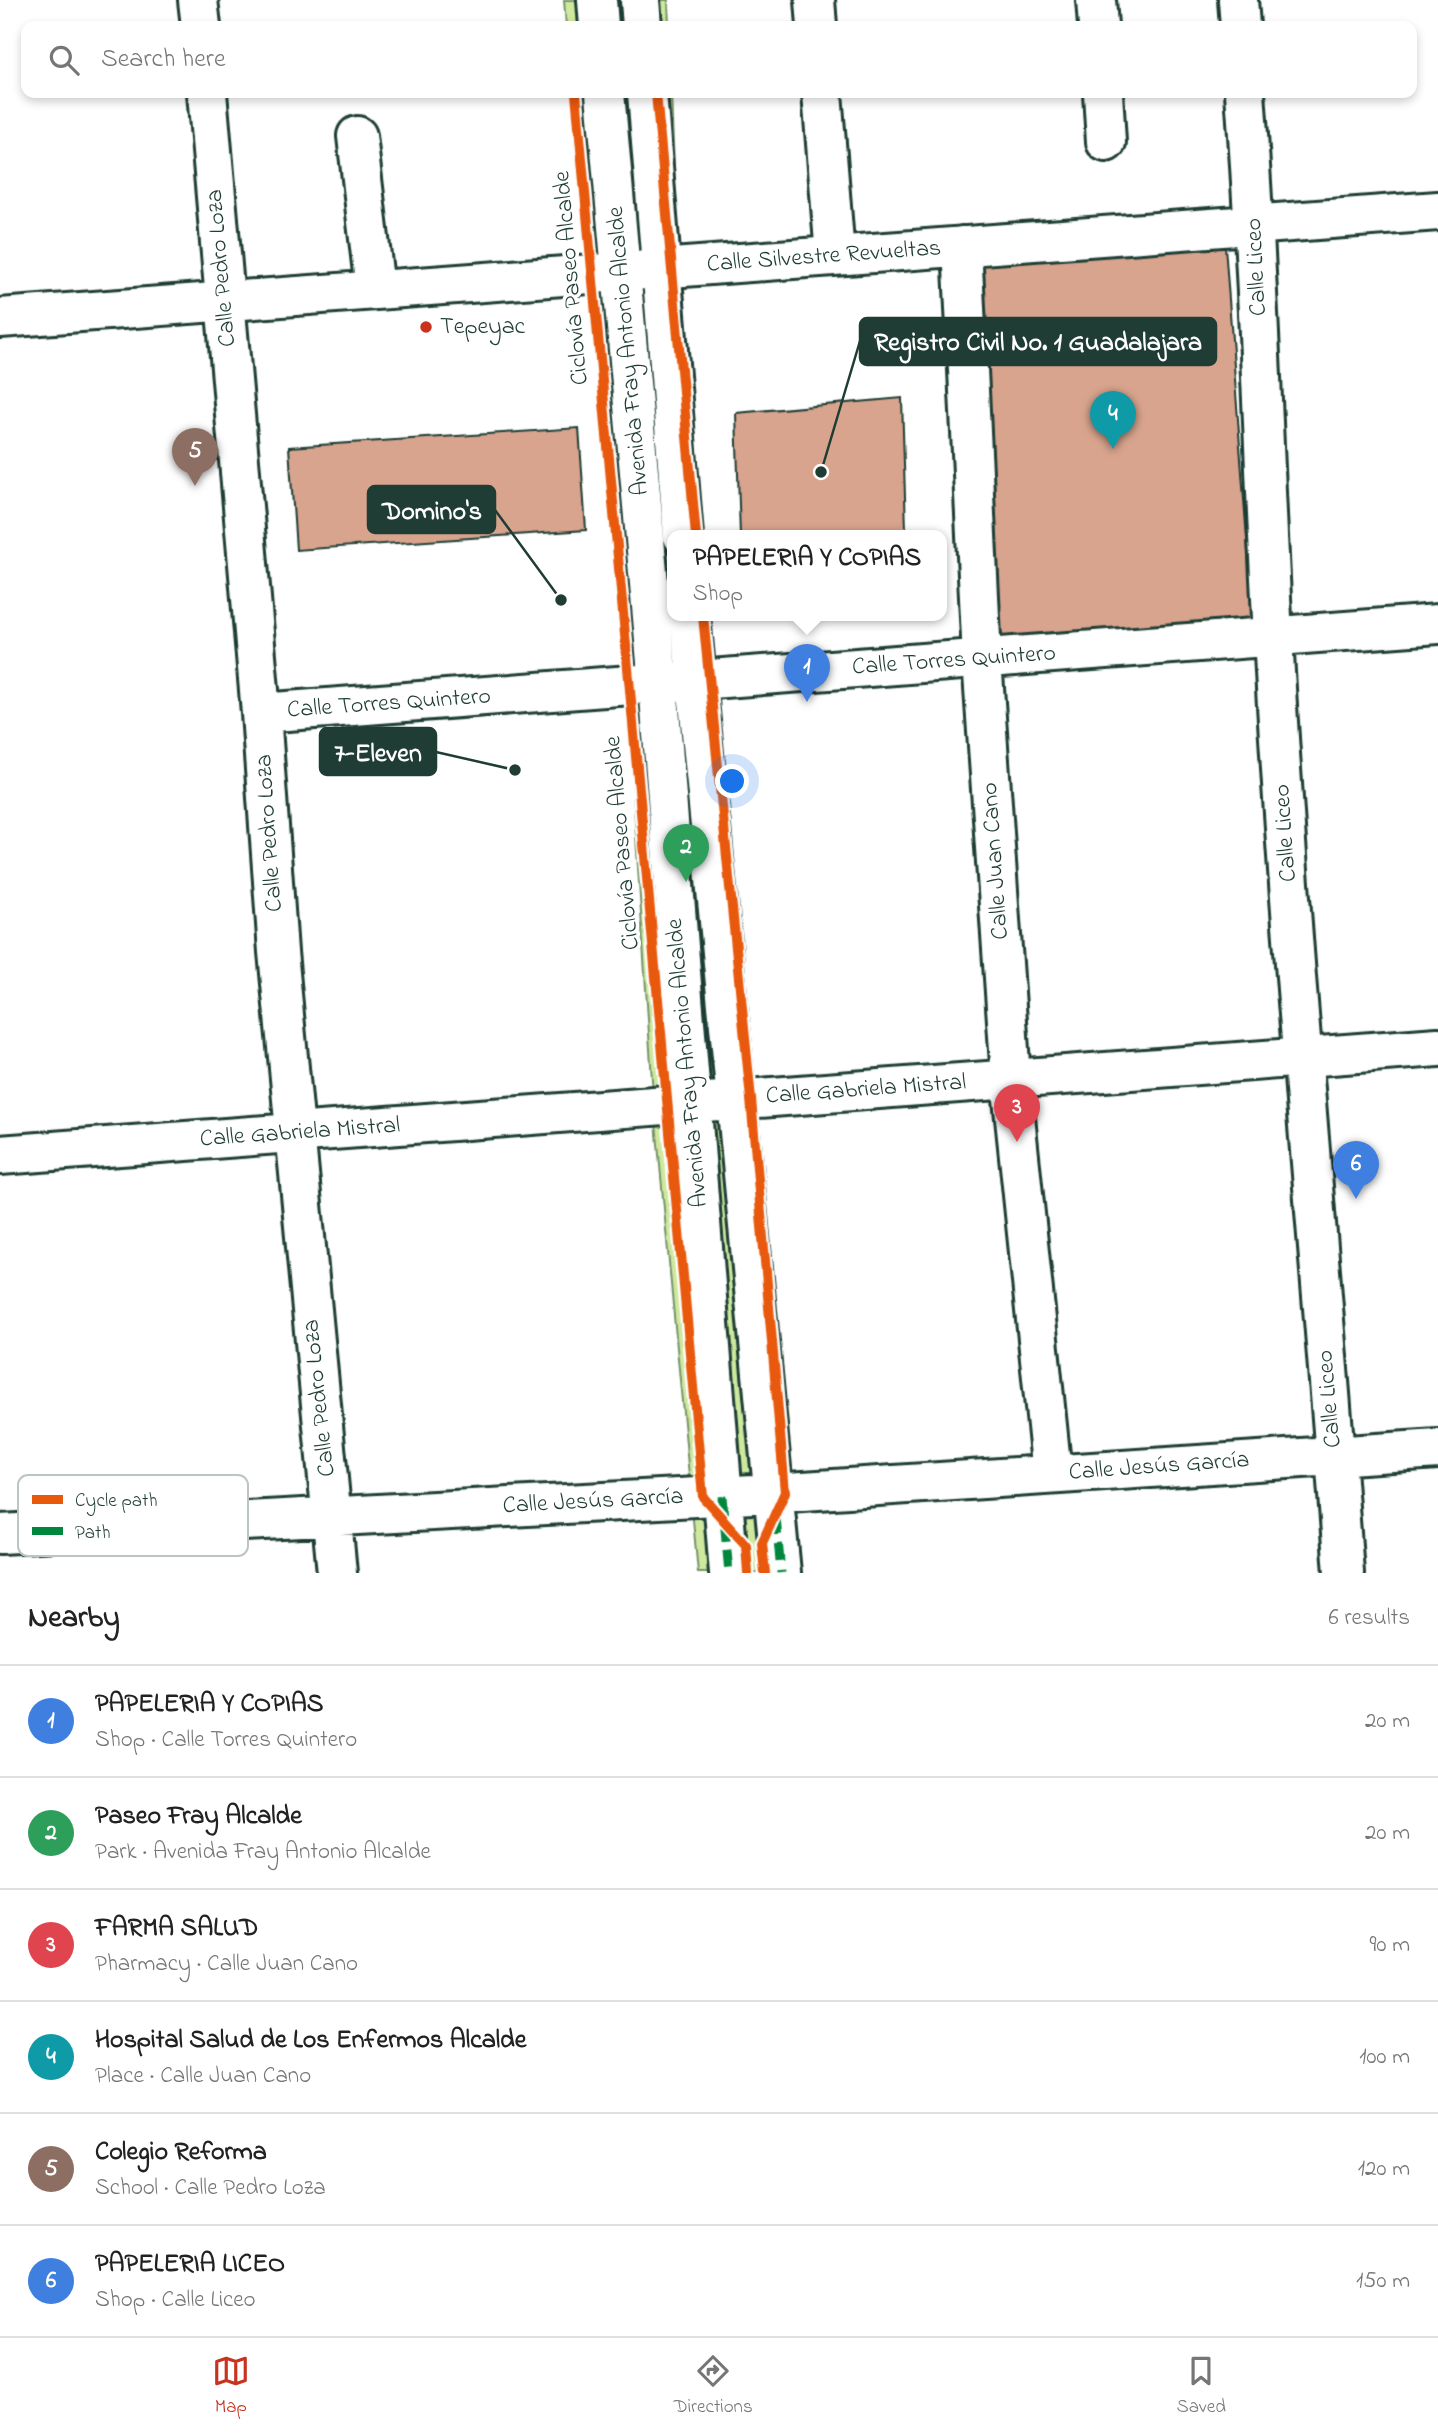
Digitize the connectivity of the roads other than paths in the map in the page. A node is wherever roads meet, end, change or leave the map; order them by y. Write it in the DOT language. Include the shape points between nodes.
graph roads {
  1 [pos="198,0"];
  2 [pos="597,0"];
  3 [pos="640,0"];
  4 [pos="815,0"];
  5 [pos="1097,0"];
  6 [pos="1238,0"];
  7 [pos="200,21"];
  8 [pos="599,21"];
  9 [pos="642,21"];
  10 [pos="817,21"];
  11 [pos="1098,21"];
  12 [pos="1240,21"];
  13 [pos="207,98"];
  14 [pos="605,98"];
  15 [pos="647,98"];
  16 [pos="822,98"];
  17 [pos="1103,98"];
  18 [pos="1245,98"];
  19 [pos="357,136"];
  20 [pos="1106,142"];
  21 [pos="1438,211"];
  22 [pos="1255,225"];
  23 [pos="962,246"];
  24 [pos="835,256"];
  25 [pos="661,269"];
  26 [pos="622,272"];
  27 [pos="374,290"];
  28 [pos="225,301"];
  29 [pos="0,318"];
  30 [pos="683,530"];
  31 [pos="667,614"];
  32 [pos="668,621"];
  33 [pos="689,621"];
  34 [pos="1438,624"];
  35 [pos="1273,637"];
  36 [pos="982,659"];
  37 [pos="676,682"];
  38 [pos="261,713"];
  39 [pos="1438,1047"];
  40 [pos="1300,1057"];
  41 [pos="1011,1079"];
  42 [pos="736,1100"];
  43 [pos="691,1104"];
  44 [pos="294,1133"];
  45 [pos="0,1156"];
  46 [pos="1438,1449"];
  47 [pos="1335,1455"];
  48 [pos="1052,1474"];
  49 [pos="773,1493"];
  50 [pos="722,1496"];
  51 [pos="332,1514"];
  52 [pos="248,1519"];
  53 [pos="18,1533"];
  54 [pos="0,1534"];
  55 [pos="337,1573"];
  56 [pos="729,1573"];
  57 [pos="781,1573"];
  58 [pos="1343,1573"];
  1 -- 7 [label="street"];
  2 -- 8 [label="street"];
  3 -- 9 [label="street"];
  4 -- 10 [label="street"];
  5 -- 11 [label="street"];
  6 -- 12 [label="street"];
  13 -- 28 [label="street, Calle Pedro Loza"];
  14 -- 26 [label="street, Avenida Fray Antonio Alcalde"];
  15 -- 25 [label="street, Avenida Fray Antonio Alcalde"];
  16 -- 24 [label="street"];
  17 -- 20 [label="street"];
  18 -- 22 [label="street, Calle Liceo"];
  19 -- 27 [label="street"];
  21 -- 22 [label="street, Calle Silvestre Revueltas"];
  22 -- 23 [label="street, Calle Silvestre Revueltas"];
  22 -- 35 [label="street, Calle Liceo"];
  23 -- 24 [label="street, Calle Silvestre Revueltas"];
  23 -- 36 [label="street, Calle Juan Cano"];
  24 -- 25 [label="street, Calle Silvestre Revueltas"];
  25 -- 26 [label="street, Calle Silvestre Revueltas"];
  25 -- 30 [label="street, Avenida Fray Antonio Alcalde"];
  26 -- 27 [label="street, Calle Silvestre Revueltas"];
  26 -- 31 [label="street, Avenida Fray Antonio Alcalde"];
  27 -- 28 [label="street, Calle Silvestre Revueltas"];
  28 -- 29 [label="street, Calle Silvestre Revueltas"];
  28 -- 38 [label="street, Calle Pedro Loza"];
  32 -- 37 [label="street, Avenida Fray Antonio Alcalde"];
  33 -- 37 [label="street, Avenida Fray Antonio Alcalde"];
  34 -- 35 [label="street, Calle Torres Quintero"];
  35 -- 36 [label="street, Calle Torres Quintero"];
  35 -- 40 [label="street, Calle Liceo"];
  36 -- 37 [label="street, Calle Torres Quintero"];
  36 -- 41 [label="street, Calle Juan Cano"];
  37 -- 38 [label="street, Calle Torres Quintero"];
  37 -- 42 [label="street, Avenida Fray Antonio Alcalde"];
  37 -- 43 [label="street, Avenida Fray Antonio Alcalde"];
  38 -- 44 [label="street, Calle Pedro Loza"];
  39 -- 40 [label="street, Calle Gabriela Mistral"];
  40 -- 41 [label="street, Calle Gabriela Mistral"];
  40 -- 47 [label="street, Calle Liceo"];
  41 -- 42 [label="street, Calle Gabriela Mistral"];
  41 -- 48 [label="street, Calle Juan Cano"];
  42 -- 43 [label="street, Calle Gabriela Mistral"];
  42 -- 49 [label="street, Avenida Fray Antonio Alcalde"];
  43 -- 44 [label="street, Calle Gabriela Mistral"];
  43 -- 50 [label="street, Avenida Fray Antonio Alcalde"];
  44 -- 45 [label="street, Calle Gabriela Mistral"];
  44 -- 51 [label="street, Calle Pedro Loza"];
  46 -- 47 [label="street, Calle Jesús García"];
  47 -- 48 [label="street, Calle Jesús García"];
  47 -- 58 [label="street, Calle Liceo"];
  48 -- 49 [label="street, Calle Jesús García"];
  49 -- 50 [label="street, Calle Jesús García"];
  49 -- 57 [label="street, Avenida Fray Antonio Alcalde"];
  50 -- 51 [label="street, Calle Jesús García"];
  50 -- 56 [label="street, Avenida Fray Antonio Alcalde"];
  51 -- 52 [label="street, Calle Jesús García"];
  51 -- 55 [label="street, Calle Pedro Loza"];
  53 -- 54 [label="street, Calle Jesús García"];
}
